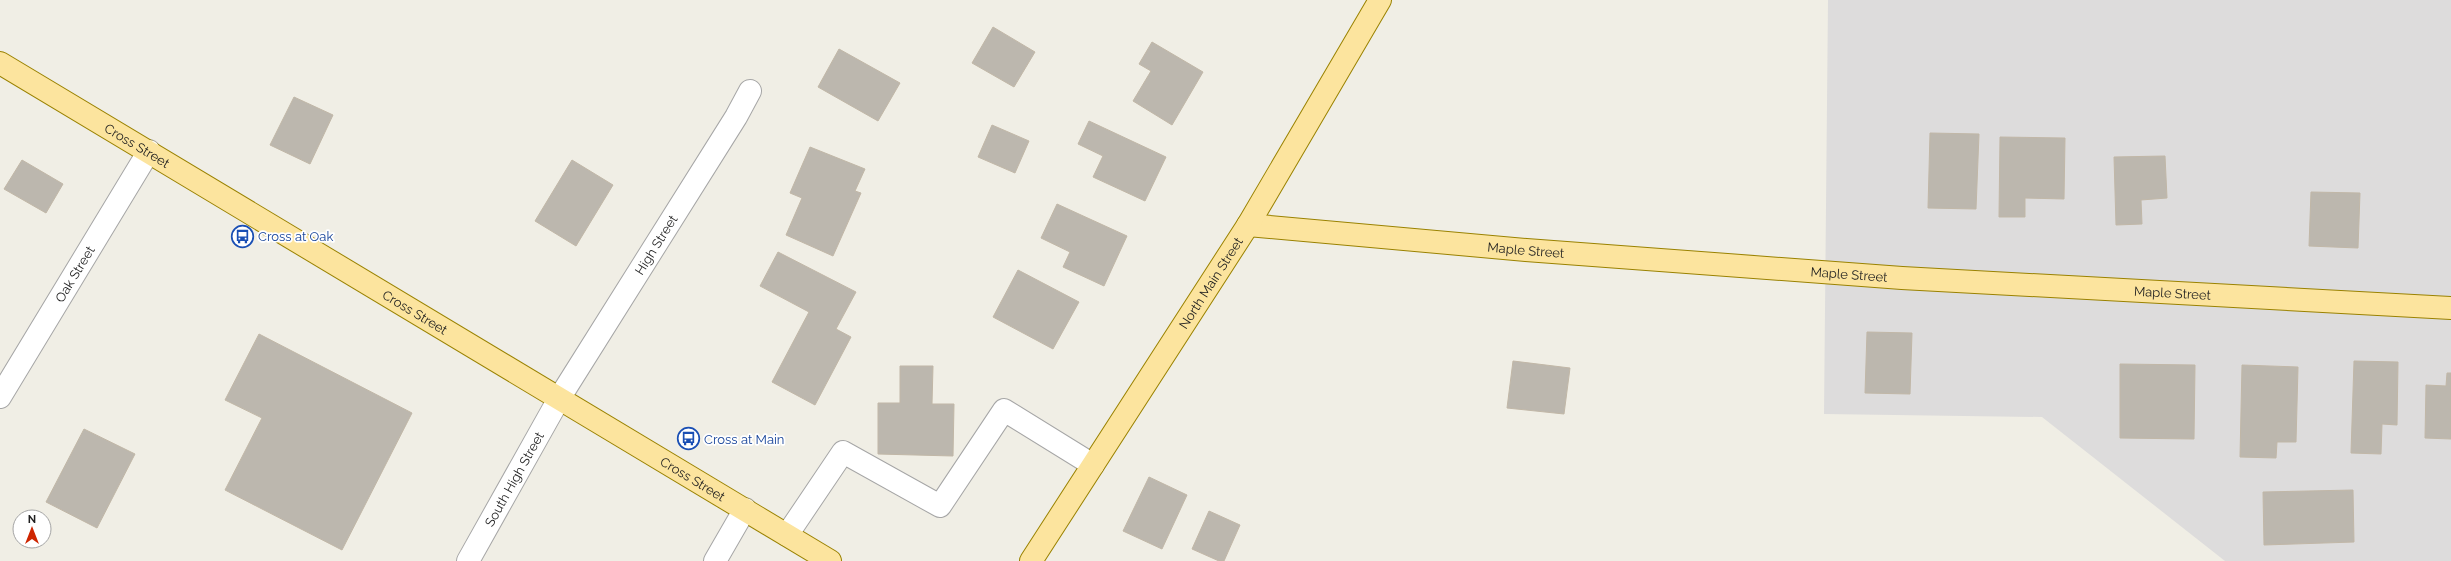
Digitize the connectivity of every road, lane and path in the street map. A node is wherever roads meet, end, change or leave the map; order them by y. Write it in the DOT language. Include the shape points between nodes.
graph roads {
  1 [pos="1380,0"];
  2 [pos="0,63"];
  3 [pos="750,90"];
  4 [pos="149,151"];
  5 [pos="1248,225"];
  6 [pos="2451,308"];
  7 [pos="0,397"];
  8 [pos="560,397"];
  9 [pos="1093,465"];
  10 [pos="745,509"];
  11 [pos="787,535"];
  12 [pos="468,561"];
  13 [pos="715,561"];
  14 [pos="830,561"];
  15 [pos="1031,561"];
  1 -- 5 [label="main road, North Main Street"];
  2 -- 4 [label="main road, Cross Street"];
  3 -- 8 [label="street, High Street" via="736,117"];
  4 -- 7 [label="street, Oak Street"];
  4 -- 8 [label="main road, Cross Street"];
  5 -- 6 [label="main road, Maple Street" via="1526,250 1902,278"];
  5 -- 9 [label="main road, North Main Street"];
  8 -- 10 [label="main road, Cross Street"];
  8 -- 12 [label="street, South High Street"];
  9 -- 11 [label="street" via="1004,410 940,506 843,452"];
  9 -- 15 [label="main road, North Main Street"];
  10 -- 11 [label="main road, Cross Street"];
  10 -- 13 [label="street"];
  11 -- 14 [label="main road, Cross Street"];
}
